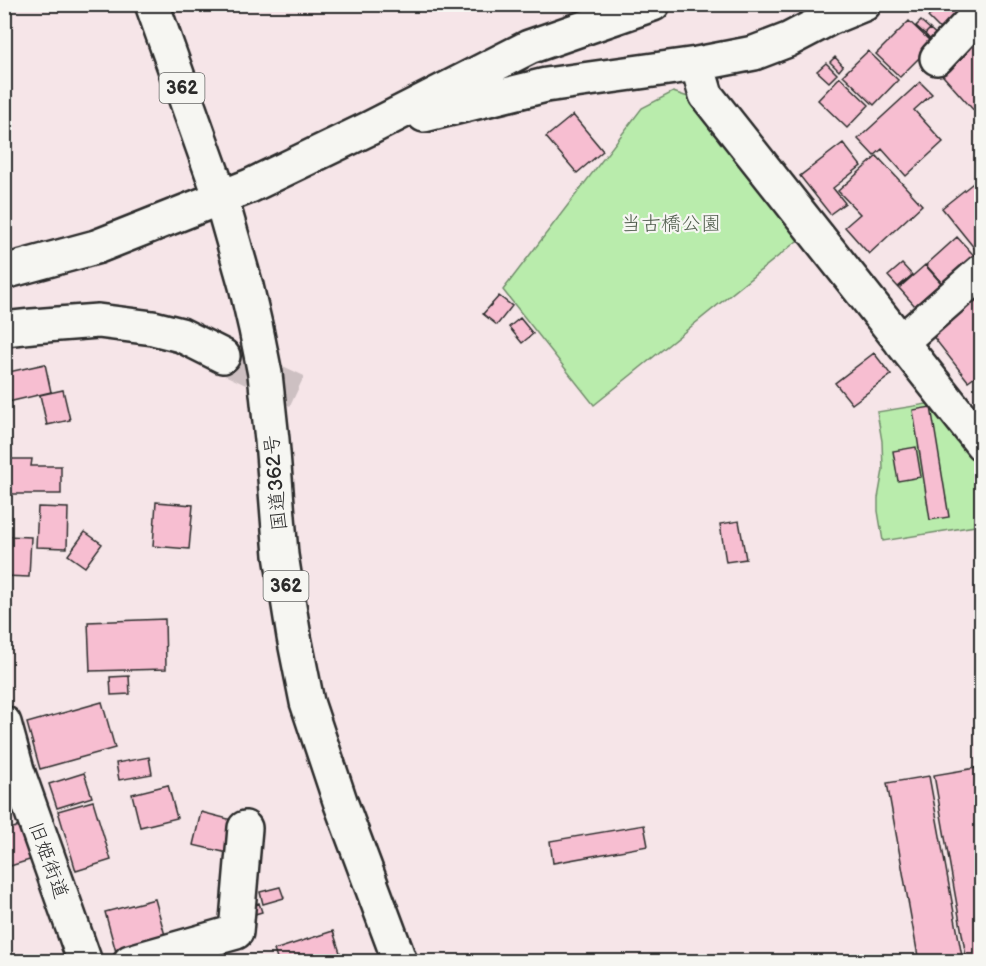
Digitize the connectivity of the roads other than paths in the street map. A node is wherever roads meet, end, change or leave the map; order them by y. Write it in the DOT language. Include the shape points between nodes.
graph roads {
  1 [pos="152,4"];
  2 [pos="653,4"];
  3 [pos="864,4"];
  4 [pos="981,10"];
  5 [pos="937,58"];
  6 [pos="697,64"];
  7 [pos="370,128"];
  8 [pos="217,185"];
  9 [pos="981,271"];
  10 [pos="4,272"];
  11 [pos="4,329"];
  12 [pos="901,342"];
  13 [pos="223,356"];
  14 [pos="981,444"];
  15 [pos="4,723"];
  16 [pos="11,772"];
  17 [pos="245,828"];
  18 [pos="85,962"];
  19 [pos="130,962"];
  20 [pos="400,962"];
  1 -- 8 [label="main road, 国道362号 / 362"];
  2 -- 7 [label="main road" via="529,47"];
  3 -- 6 [label="main road" via="754,53"];
  4 -- 5 [label="main road"];
  6 -- 7 [label="main road" via="546,85"];
  6 -- 12 [label="main road" via="706,95"];
  7 -- 8 [label="main road" via="250,186"];
  8 -- 10 [label="main road" via="96,247"];
  8 -- 20 [label="main road, 国道362号 / 362" via="246,286 265,374 281,555 308,702"];
  9 -- 12 [label="main road"];
  11 -- 13 [label="main road" via="98,321 181,335"];
  12 -- 14 [label="main road"];
  15 -- 16 [label="main road, 旧姫街道"];
  16 -- 18 [label="main road, 旧姫街道"];
  17 -- 19 [label="main road" via="236,932"];
}
